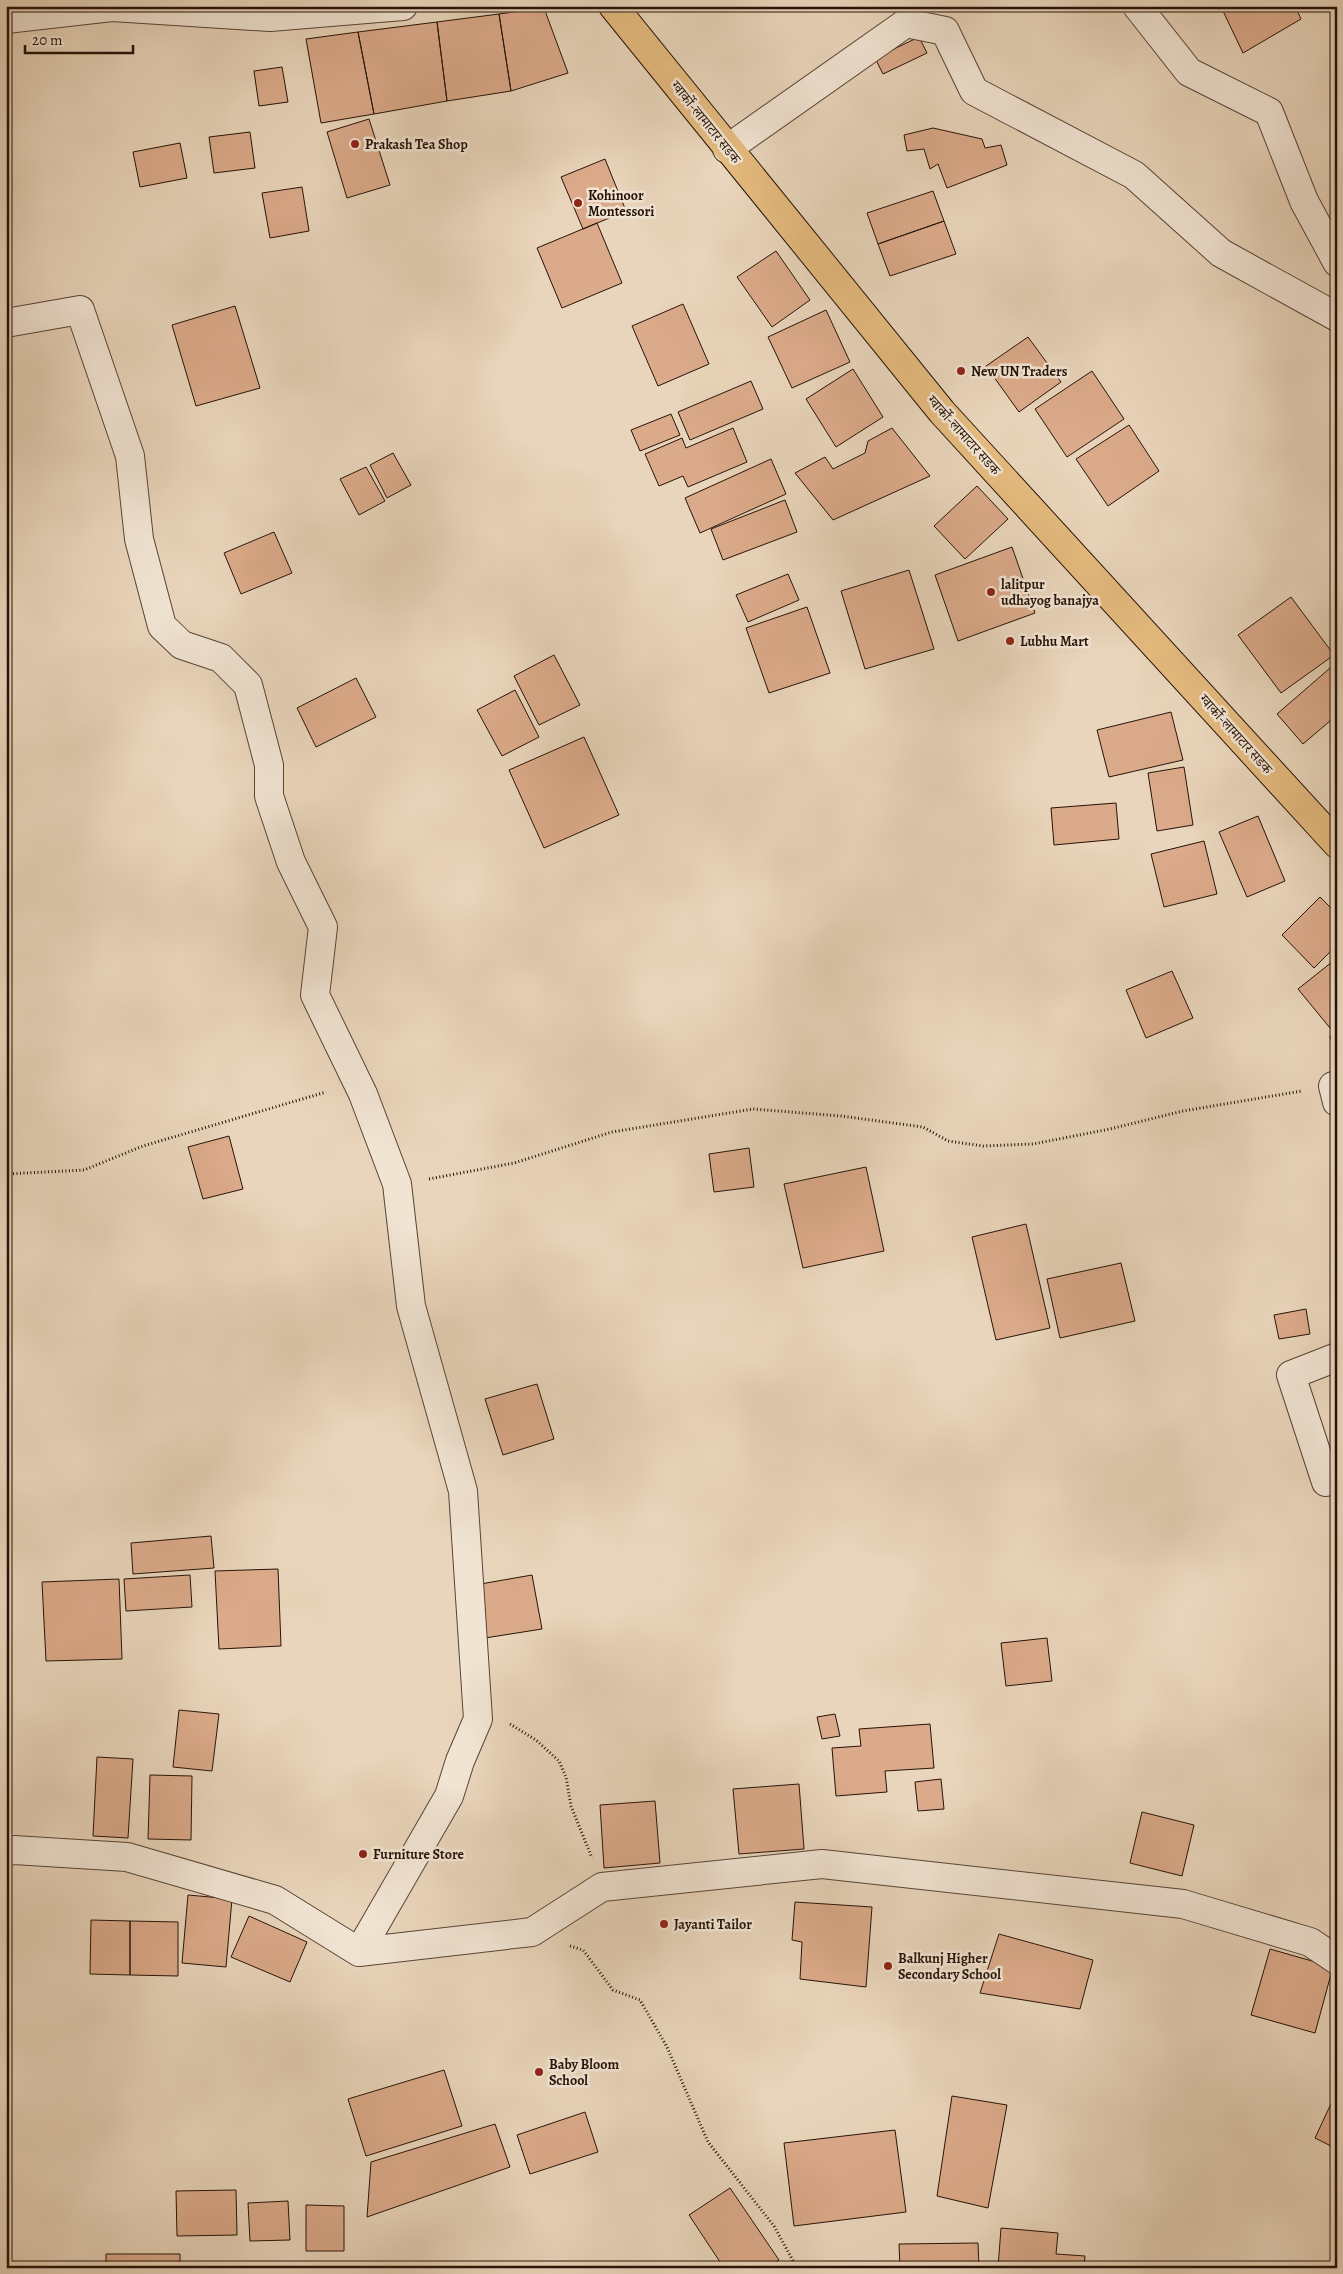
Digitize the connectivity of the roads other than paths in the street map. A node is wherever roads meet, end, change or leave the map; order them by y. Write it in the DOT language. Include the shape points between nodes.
graph roads {
  1 [pos="403,6"];
  2 [pos="613,6"];
  3 [pos="1137,6"];
  4 [pos="6,19"];
  5 [pos="727,149"];
  6 [pos="1337,262"];
  7 [pos="1337,317"];
  8 [pos="6,323"];
  9 [pos="1337,844"];
  10 [pos="1337,1357"];
  11 [pos="1326,1482"];
  12 [pos="6,1852"];
  13 [pos="359,1952"];
  14 [pos="1337,1960"];
  1 -- 4 [label="street" via="270,17 112,8"];
  2 -- 5 [label="main road, ग्वार्को-लामाटार सडक"];
  3 -- 6 [label="street" via="1189,72 1269,112 1304,201"];
  5 -- 7 [label="street" via="906,23 945,30 974,91 1134,176 1221,253"];
  5 -- 9 [label="main road, ग्वार्को-लामाटार सडक" via="942,412"];
  8 -- 13 [label="street" via="80,310 130,456 140,539 162,626 182,644 221,658 248,685 269,765 269,796 291,862 323,927 315,995 363,1094 397,1184 411,1306 463,1491 478,1719 449,1796"];
  10 -- 11 [label="street" via="1291,1375"];
  12 -- 13 [label="street" via="127,1857 275,1900"];
  13 -- 14 [label="street" via="532,1932 602,1887 822,1864 1183,1904 1310,1942"];
}
